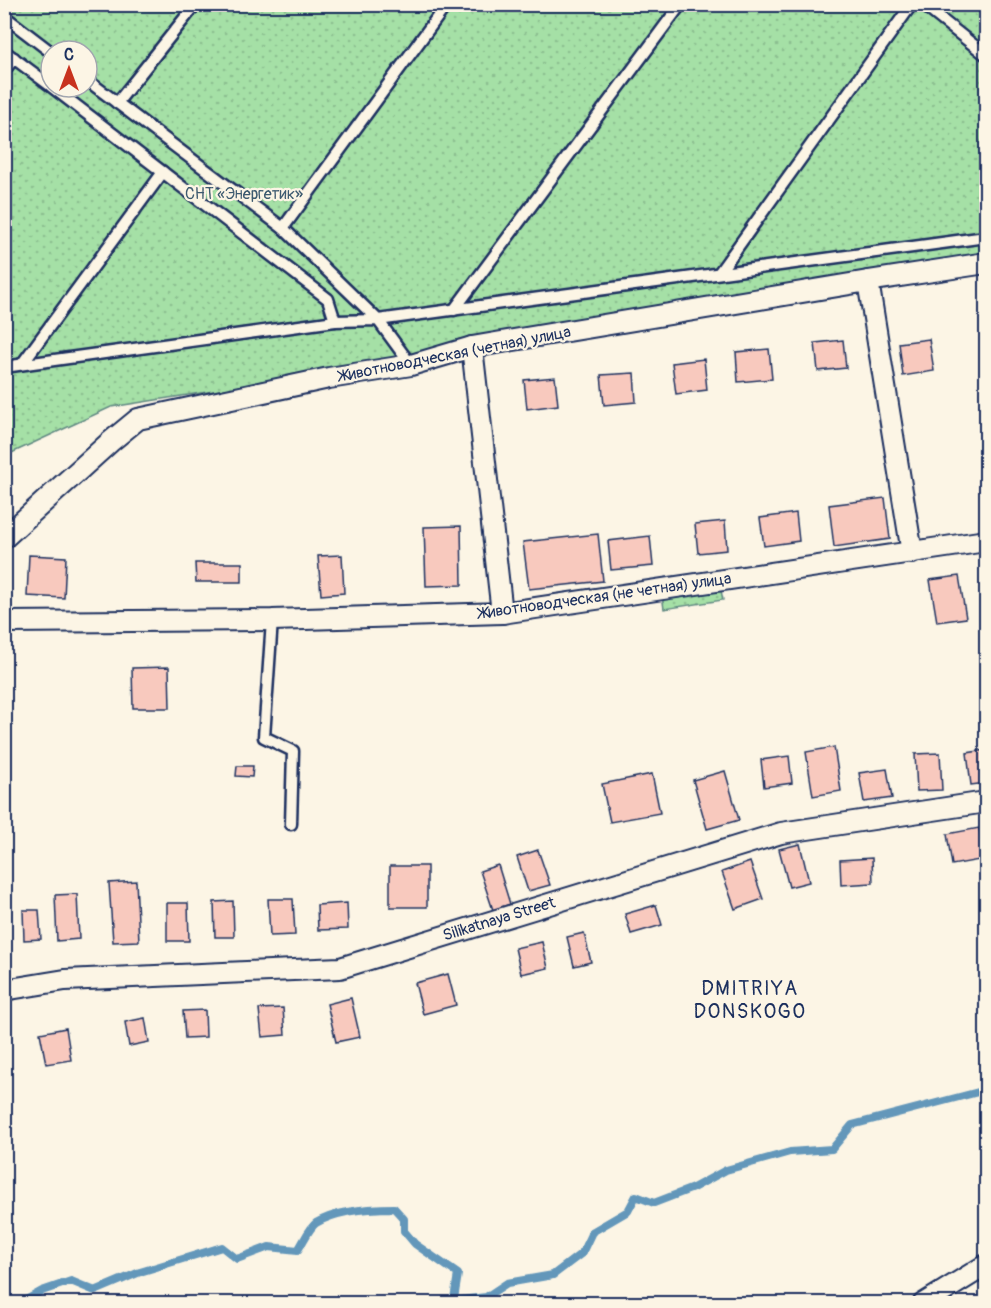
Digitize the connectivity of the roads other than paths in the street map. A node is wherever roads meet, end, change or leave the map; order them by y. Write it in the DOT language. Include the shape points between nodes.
graph roads {
  1 [pos="196,4"];
  2 [pos="447,4"];
  3 [pos="681,4"];
  4 [pos="912,4"];
  5 [pos="922,4"];
  6 [pos="4,16"];
  7 [pos="39,43"];
  8 [pos="4,51"];
  9 [pos="987,56"];
  10 [pos="14,58"];
  11 [pos="4,71"];
  12 [pos="39,77"];
  13 [pos="99,90"];
  14 [pos="68,99"];
  15 [pos="117,104"];
  16 [pos="163,172"];
  17 [pos="283,228"];
  18 [pos="987,237"];
  19 [pos="987,263"];
  20 [pos="719,273"];
  21 [pos="868,281"];
  22 [pos="454,309"];
  23 [pos="378,320"];
  24 [pos="335,321"];
  25 [pos="472,347"];
  26 [pos="22,364"];
  27 [pos="411,365"];
  28 [pos="4,367"];
  29 [pos="4,538"];
  30 [pos="987,541"];
  31 [pos="912,553"];
  32 [pos="502,613"];
  33 [pos="272,620"];
  34 [pos="4,622"];
  35 [pos="987,802"];
  36 [pos="291,824"];
  37 [pos="4,990"];
  38 [pos="987,1265"];
  39 [pos="923,1304"];
  1 -- 15 [label="lane"];
  2 -- 17 [label="lane"];
  3 -- 22 [label="lane"];
  4 -- 20 [label="lane"];
  5 -- 9 [label="lane"];
  6 -- 7 [label="lane"];
  8 -- 10 [label="lane"];
  10 -- 11 [label="lane"];
  10 -- 12 [label="lane"];
  13 -- 15 [label="lane"];
  14 -- 16 [label="lane"];
  15 -- 17 [label="lane"];
  16 -- 24 [label="lane" via="328,299"];
  16 -- 26 [label="lane"];
  17 -- 23 [label="lane"];
  18 -- 20 [label="lane"];
  19 -- 21 [label="street, Животноводческая (четная) улица"];
  20 -- 22 [label="lane"];
  21 -- 25 [label="street, Животноводческая (четная) улица"];
  21 -- 31 [label="street"];
  22 -- 23 [label="lane"];
  23 -- 24 [label="lane"];
  23 -- 27 [label="lane"];
  24 -- 26 [label="lane"];
  25 -- 27 [label="street, Животноводческая (четная) улица"];
  25 -- 32 [label="street"];
  26 -- 28 [label="lane"];
  27 -- 29 [label="street, Животноводческая (четная) улица" via="328,378 138,419"];
  30 -- 31 [label="street, Животноводческая (не четная) улица"];
  31 -- 32 [label="street, Животноводческая (не четная) улица"];
  32 -- 33 [label="street, Животноводческая (не четная) улица"];
  33 -- 34 [label="street, Животноводческая (не четная) улица"];
  33 -- 36 [label="lane" via="264,736 293,752"];
  35 -- 37 [label="street, Silikatnaya Street" via="781,832 340,968 65,980"];
  38 -- 39 [label="street"];
}
